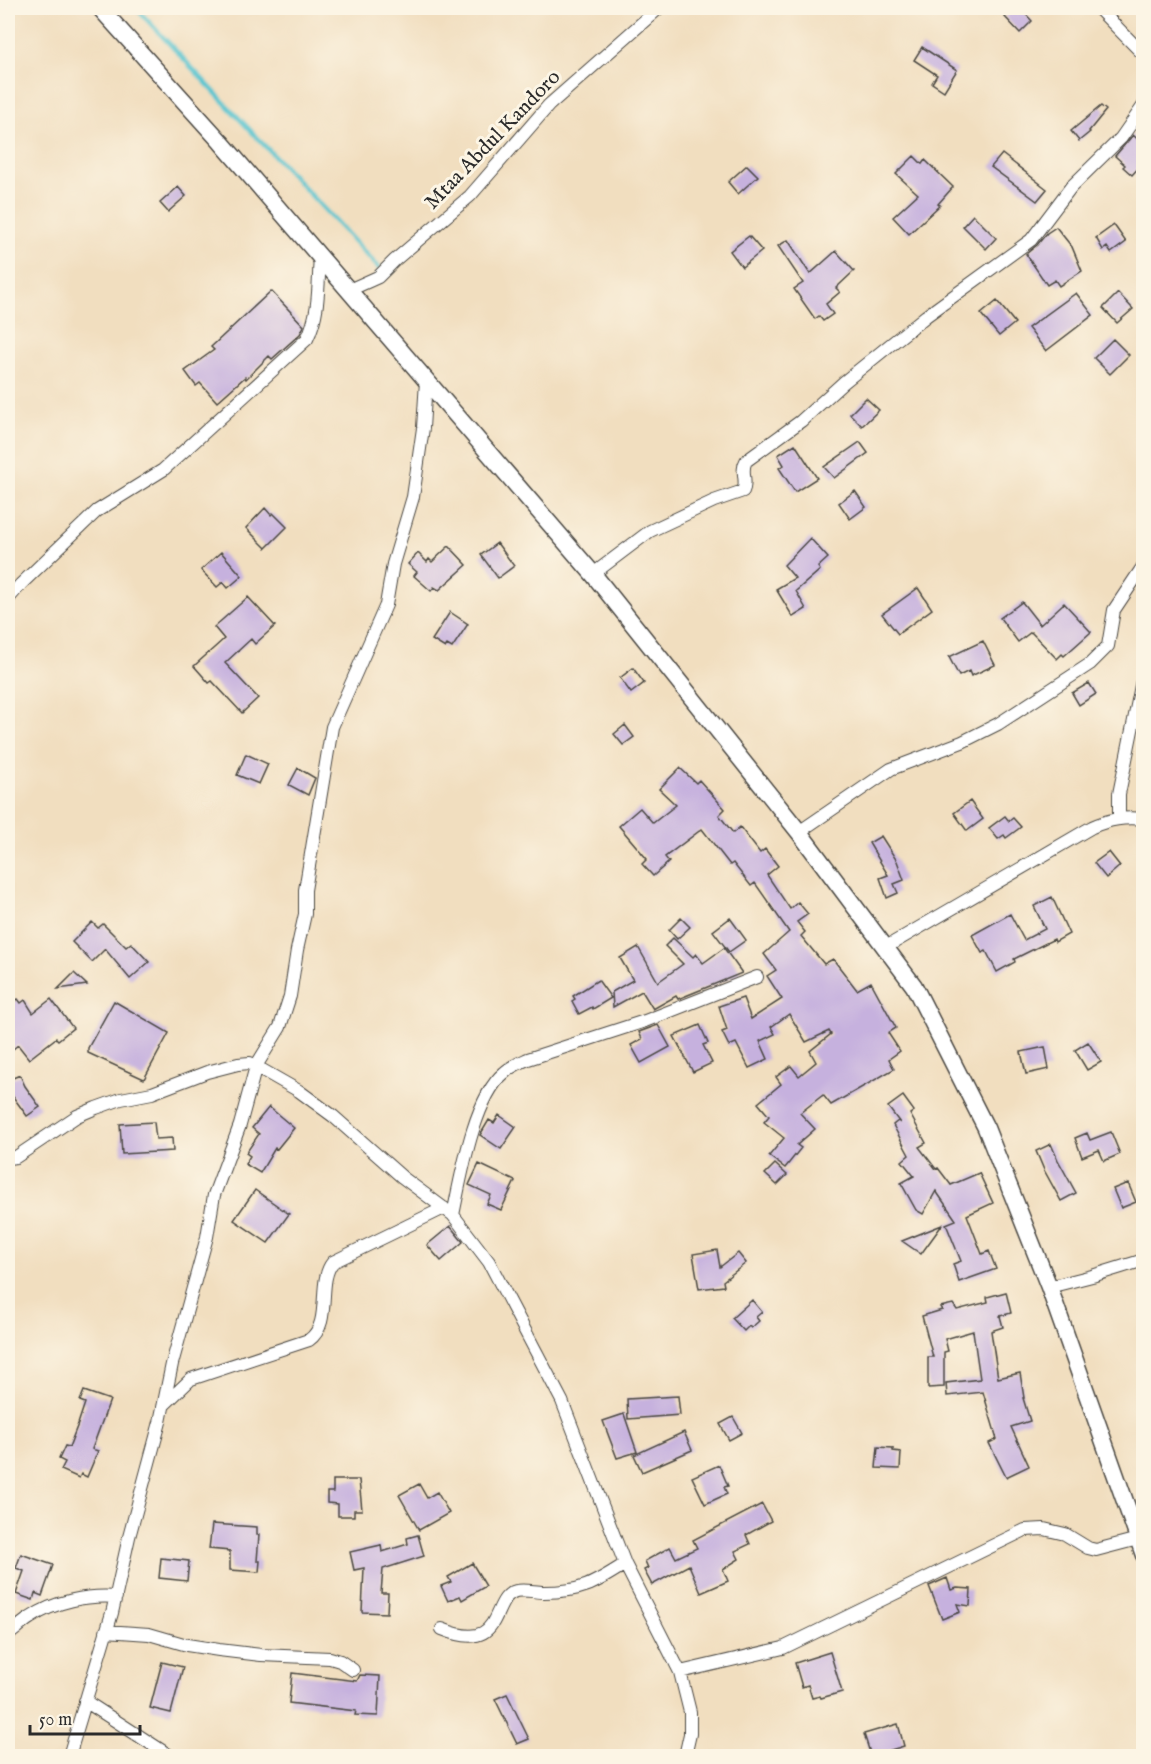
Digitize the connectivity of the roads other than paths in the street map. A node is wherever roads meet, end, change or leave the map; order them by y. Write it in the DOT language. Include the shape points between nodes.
graph roads {
  1 [pos="100,8"];
  2 [pos="659,8"];
  3 [pos="1098,8"];
  4 [pos="1143,55"];
  5 [pos="1143,105"];
  6 [pos="320,255"];
  7 [pos="350,290"];
  8 [pos="426,381"];
  9 [pos="1143,565"];
  10 [pos="593,574"];
  11 [pos="8,599"];
  12 [pos="1143,671"];
  13 [pos="1119,818"];
  14 [pos="1143,819"];
  15 [pos="799,832"];
  16 [pos="886,947"];
  17 [pos="757,976"];
  18 [pos="255,1066"];
  19 [pos="8,1158"];
  20 [pos="449,1212"];
  21 [pos="1143,1260"];
  22 [pos="1049,1287"];
  23 [pos="164,1405"];
  24 [pos="1139,1535"];
  25 [pos="625,1564"];
  26 [pos="116,1597"];
  27 [pos="442,1629"];
  28 [pos="106,1631"];
  29 [pos="8,1635"];
  30 [pos="353,1670"];
  31 [pos="680,1672"];
  32 [pos="85,1701"];
  33 [pos="69,1756"];
  34 [pos="170,1756"];
  35 [pos="685,1756"];
  1 -- 6 [label="main road"];
  2 -- 7 [label="street, Mtaa Abdul Kandoro" via="549,105 470,196 378,277"];
  3 -- 4 [label="street"];
  5 -- 10 [label="street" via="1121,138 1071,187 1030,240 926,316 801,421 746,460 743,491 650,531"];
  6 -- 7 [label="main road"];
  6 -- 11 [label="street" via="314,325 307,339 163,470 98,511"];
  7 -- 8 [label="main road"];
  8 -- 10 [label="main road"];
  8 -- 18 [label="street" via="413,497 386,604 332,727 290,996 280,1027"];
  9 -- 15 [label="street" via="1114,610 1108,646 1090,664 998,724 891,769"];
  10 -- 15 [label="main road"];
  12 -- 13 [label="street" via="1119,794"];
  13 -- 14 [label="street"];
  13 -- 16 [label="street" via="1092,827"];
  15 -- 16 [label="main road"];
  16 -- 22 [label="main road" via="914,986 986,1128"];
  17 -- 20 [label="street" via="645,1021 528,1059 502,1074 486,1099"];
  18 -- 19 [label="street" via="238,1064 207,1072 152,1093 96,1108 77,1116 16,1157"];
  18 -- 20 [label="street" via="333,1116 402,1177"];
  18 -- 23 [label="street" via="240,1125 214,1195"];
  20 -- 23 [label="street" via="333,1262 321,1323 309,1340 192,1379"];
  20 -- 25 [label="street" via="489,1262 562,1401"];
  21 -- 22 [label="street"];
  22 -- 24 [label="main road"];
  23 -- 26 [label="street"];
  24 -- 31 [label="street" via="1096,1550 1065,1534 1025,1530 783,1648"];
  25 -- 27 [label="street" via="583,1589 514,1591 506,1597 491,1627 482,1632 458,1635"];
  25 -- 31 [label="street"];
  26 -- 28 [label="street"];
  26 -- 29 [label="street" via="89,1596 52,1607"];
  28 -- 30 [label="street" via="149,1634 219,1650 330,1658"];
  28 -- 32 [label="street"];
  31 -- 35 [label="street" via="690,1712"];
  32 -- 33 [label="street"];
  32 -- 34 [label="street"];
}
